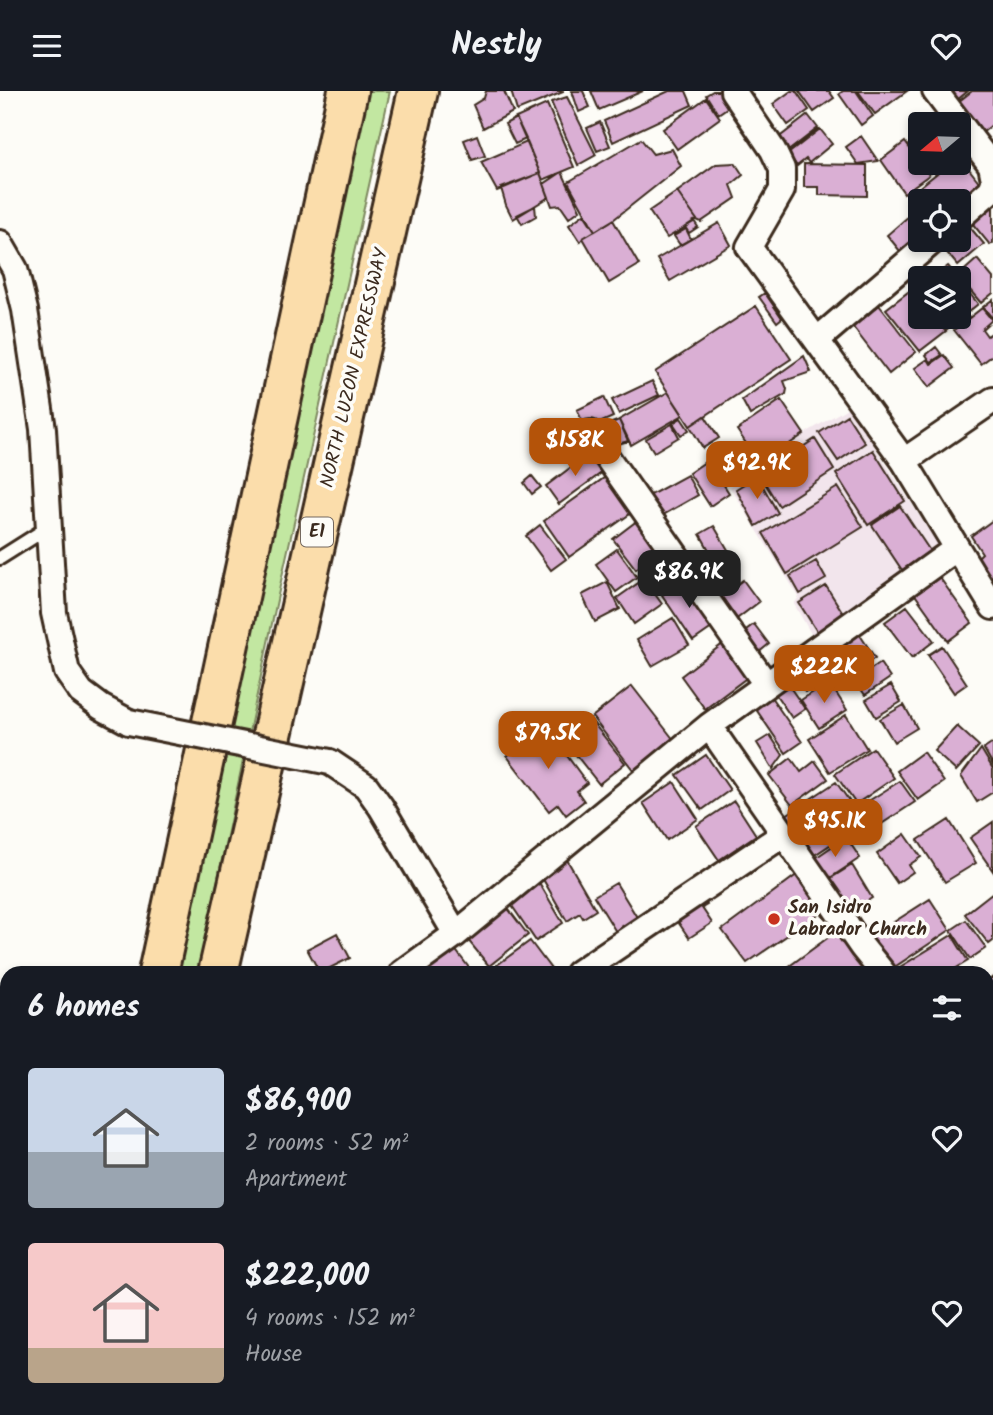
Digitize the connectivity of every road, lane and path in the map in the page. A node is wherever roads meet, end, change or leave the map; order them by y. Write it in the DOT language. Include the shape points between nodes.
graph roads {
  1 [pos="348,91"];
  2 [pos="418,91"];
  3 [pos="733,91"];
  4 [pos="935,91"];
  5 [pos="993,175"];
  6 [pos="993,185"];
  7 [pos="971,208"];
  8 [pos="0,243"];
  9 [pos="919,252"];
  10 [pos="817,340"];
  11 [pos="993,400"];
  12 [pos="590,433"];
  13 [pos="904,461"];
  14 [pos="49,527"];
  15 [pos="957,548"];
  16 [pos="0,558"];
  17 [pos="993,607"];
  18 [pos="766,684"];
  19 [pos="709,726"];
  20 [pos="785,834"];
  21 [pos="456,934"];
  22 [pos="160,966"];
  23 [pos="220,966"];
  24 [pos="411,966"];
  25 [pos="588,966"];
  26 [pos="877,966"];
  1 -- 22 [label="highway"];
  2 -- 23 [label="highway, NORTH LUZON EXPRESSWAY / E1"];
  3 -- 10 [label="street" via="782,169 782,190 750,247"];
  4 -- 5 [label="street"];
  6 -- 7 [label="street"];
  8 -- 14 [label="street" via="15,269 25,310 43,429"];
  9 -- 10 [label="street"];
  10 -- 13 [label="street"];
  11 -- 13 [label="street"];
  12 -- 18 [label="street"];
  13 -- 15 [label="street"];
  14 -- 16 [label="lane"];
  14 -- 21 [label="street, bridge" via="54,613 67,672 81,692 129,722 330,762 366,786"];
  15 -- 17 [label="street"];
  15 -- 18 [label="street"];
  18 -- 19 [label="street"];
  19 -- 20 [label="street"];
  19 -- 21 [label="street"];
  20 -- 25 [label="street"];
  20 -- 26 [label="street"];
  21 -- 24 [label="street"];
}
